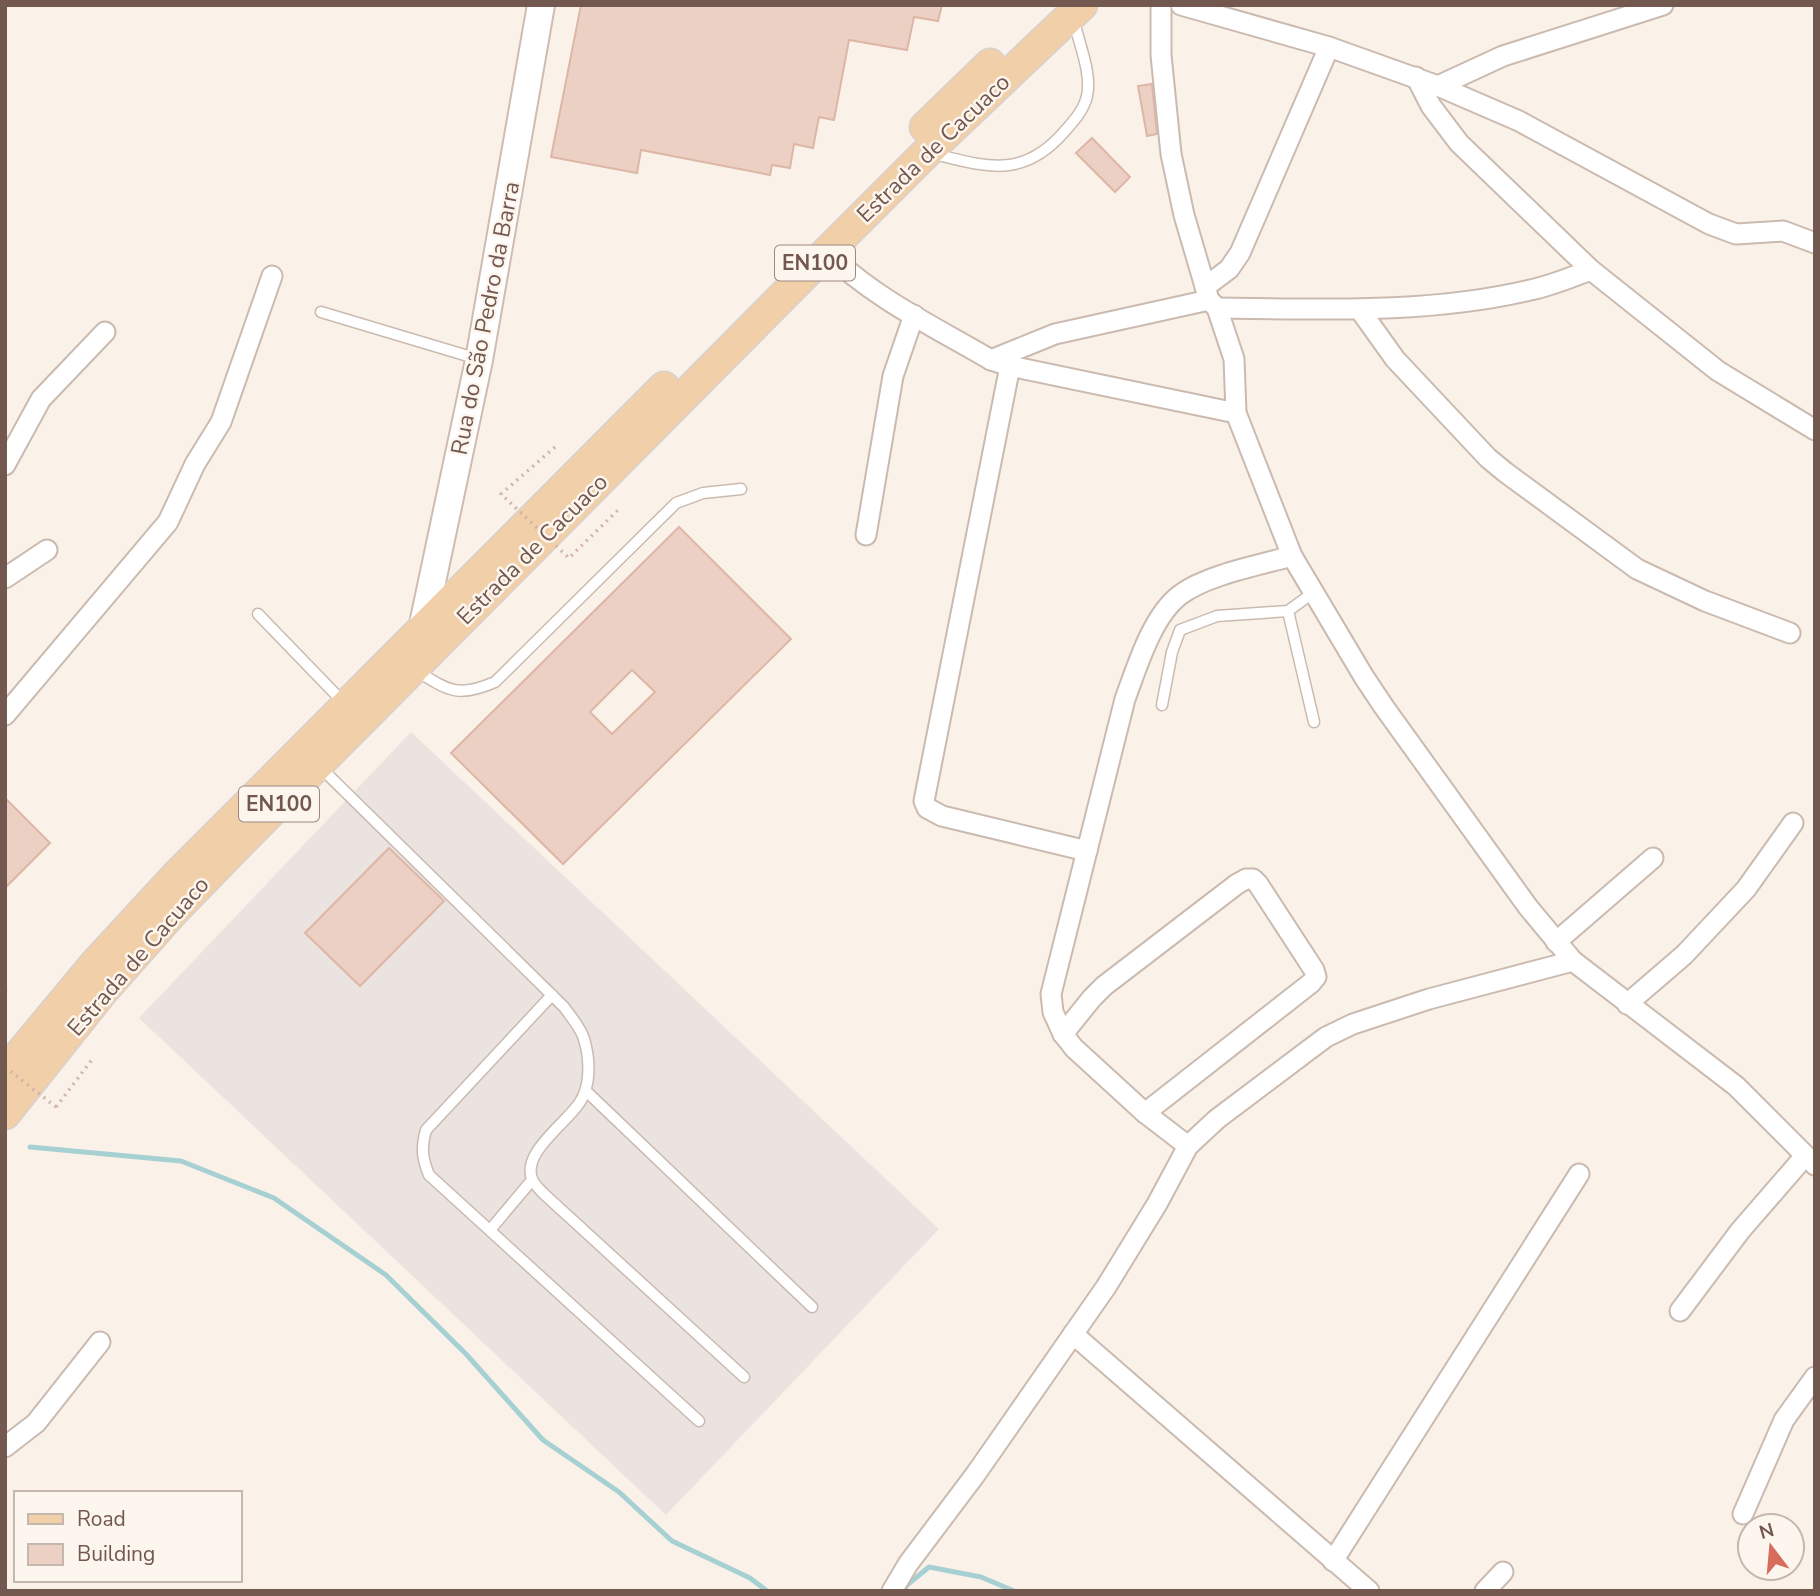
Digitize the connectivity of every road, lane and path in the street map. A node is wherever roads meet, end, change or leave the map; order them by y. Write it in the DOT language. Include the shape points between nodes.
graph roads {
  1 [pos="541,5"];
  2 [pos="1161,5"];
  3 [pos="1181,5"];
  4 [pos="1663,5"];
  5 [pos="1069,8"];
  6 [pos="1329,47"];
  7 [pos="1416,77"];
  8 [pos="1438,86"];
  9 [pos="927,152"];
  10 [pos="1815,243"];
  11 [pos="827,252"];
  12 [pos="1591,270"];
  13 [pos="272,276"];
  14 [pos="1211,299"];
  15 [pos="1360,310"];
  16 [pos="321,312"];
  17 [pos="914,315"];
  18 [pos="105,332"];
  19 [pos="479,360"];
  20 [pos="991,360"];
  21 [pos="1010,366"];
  22 [pos="1236,414"];
  23 [pos="1815,430"];
  24 [pos="555,447"];
  25 [pos="5,465"];
  26 [pos="741,489"];
  27 [pos="618,510"];
  28 [pos="866,535"];
  29 [pos="47,550"];
  30 [pos="1292,556"];
  31 [pos="5,578"];
  32 [pos="1314,592"];
  33 [pos="1288,611"];
  34 [pos="258,614"];
  35 [pos="422,629"];
  36 [pos="1790,633"];
  37 [pos="414,668"];
  38 [pos="345,704"];
  39 [pos="1162,705"];
  40 [pos="5,715"];
  41 [pos="1314,722"];
  42 [pos="318,765"];
  43 [pos="1793,823"];
  44 [pos="1087,851"];
  45 [pos="1653,858"];
  46 [pos="1556,942"];
  47 [pos="1573,961"];
  48 [pos="552,995"];
  49 [pos="1627,1004"];
  50 [pos="1063,1034"];
  51 [pos="94,1057"];
  52 [pos="5,1070"];
  53 [pos="586,1091"];
  54 [pos="1145,1113"];
  55 [pos="5,1114"];
  56 [pos="1188,1146"];
  57 [pos="1810,1160"];
  58 [pos="1579,1174"];
  59 [pos="532,1180"];
  60 [pos="490,1230"];
  61 [pos="812,1307"];
  62 [pos="1679,1311"];
  63 [pos="1073,1334"];
  64 [pos="100,1342"];
  65 [pos="744,1377"];
  66 [pos="1815,1377"];
  67 [pos="699,1421"];
  68 [pos="5,1447"];
  69 [pos="1744,1512"];
  70 [pos="1333,1561"];
  71 [pos="1503,1572"];
  72 [pos="892,1591"];
  73 [pos="1369,1591"];
  74 [pos="1485,1591"];
  1 -- 19 [label="street, Rua do São Pedro da Barra"];
  2 -- 14 [label="street" via="1171,154 1184,215"];
  3 -- 6 [label="street"];
  4 -- 8 [label="street" via="1503,55"];
  5 -- 9 [label="main road, Estrada de Cacuaco / EN100"];
  5 -- 9 [label="lane" via="1087,77 1087,97 1052,145 1031,159 988,167"];
  5 -- 35 [label="main road, Estrada de Cacuaco / EN100" via="956,96"];
  6 -- 7 [label="street"];
  6 -- 14 [label="street" via="1240,253 1214,282"];
  7 -- 8 [label="street"];
  7 -- 12 [label="street" via="1459,143"];
  8 -- 10 [label="street" via="1518,121 1709,224 1736,234 1783,232"];
  9 -- 11 [label="main road, Estrada de Cacuaco / EN100"];
  11 -- 17 [label="street" via="847,273"];
  11 -- 37 [label="main road, Estrada de Cacuaco / EN100"];
  12 -- 15 [label="street" via="1493,298"];
  12 -- 23 [label="street" via="1718,371"];
  13 -- 40 [label="street" via="220,422 168,522"];
  14 -- 15 [label="street"];
  14 -- 20 [label="street" via="1055,334"];
  14 -- 22 [label="street" via="1234,359"];
  15 -- 36 [label="street" via="1400,364 1505,472 1637,569"];
  16 -- 19 [label="lane"];
  17 -- 20 [label="street"];
  17 -- 28 [label="street" via="893,376"];
  18 -- 25 [label="street" via="41,399"];
  19 -- 35 [label="street, Rua do São Pedro da Barra"];
  20 -- 21 [label="street"];
  21 -- 22 [label="street"];
  21 -- 44 [label="street" via="924,801 942,816"];
  22 -- 30 [label="street"];
  24 -- 27 [label="path, bridge" via="501,494 569,558"];
  26 -- 37 [label="lane" via="703,493 677,503 495,682 467,691 446,689"];
  29 -- 31 [label="street"];
  30 -- 32 [label="street"];
  30 -- 44 [label="street" via="1198,586 1180,595 1163,612 1125,699"];
  32 -- 33 [label="lane"];
  32 -- 46 [label="street" via="1384,707"];
  33 -- 39 [label="lane" via="1217,616 1180,631"];
  33 -- 41 [label="lane"];
  34 -- 38 [label="lane"];
  35 -- 38 [label="main road, Estrada de Cacuaco / EN100"];
  37 -- 42 [label="main road, Estrada de Cacuaco / EN100"];
  38 -- 52 [label="main road, Estrada de Cacuaco / EN100" via="120,936"];
  42 -- 48 [label="lane"];
  42 -- 55 [label="main road, Estrada de Cacuaco / EN100" via="173,912"];
  43 -- 49 [label="street" via="1745,889 1684,955"];
  44 -- 50 [label="street" via="1051,994"];
  45 -- 46 [label="street"];
  46 -- 47 [label="street"];
  47 -- 49 [label="street"];
  47 -- 56 [label="street" via="1353,1024 1292,1062"];
  48 -- 53 [label="lane" via="584,1036"];
  48 -- 60 [label="lane" via="426,1130 421,1146 429,1175"];
  49 -- 57 [label="street" via="1736,1086"];
  50 -- 54 [label="street"];
  50 -- 54 [label="street" via="1092,998 1140,958 1237,884 1253,879 1316,977"];
  51 -- 52 [label="path, bridge" via="56,1107"];
  53 -- 59 [label="lane" via="537,1149 530,1166"];
  53 -- 61 [label="lane"];
  54 -- 56 [label="street"];
  56 -- 63 [label="street" via="1157,1205"];
  57 -- 62 [label="street" via="1740,1231"];
  58 -- 70 [label="street"];
  59 -- 60 [label="lane"];
  59 -- 65 [label="lane"];
  60 -- 67 [label="lane"];
  63 -- 70 [label="street"];
  63 -- 72 [label="street"];
  64 -- 68 [label="street" via="36,1423"];
  66 -- 69 [label="street" via="1784,1420"];
  70 -- 73 [label="street"];
  71 -- 74 [label="street"];
}
